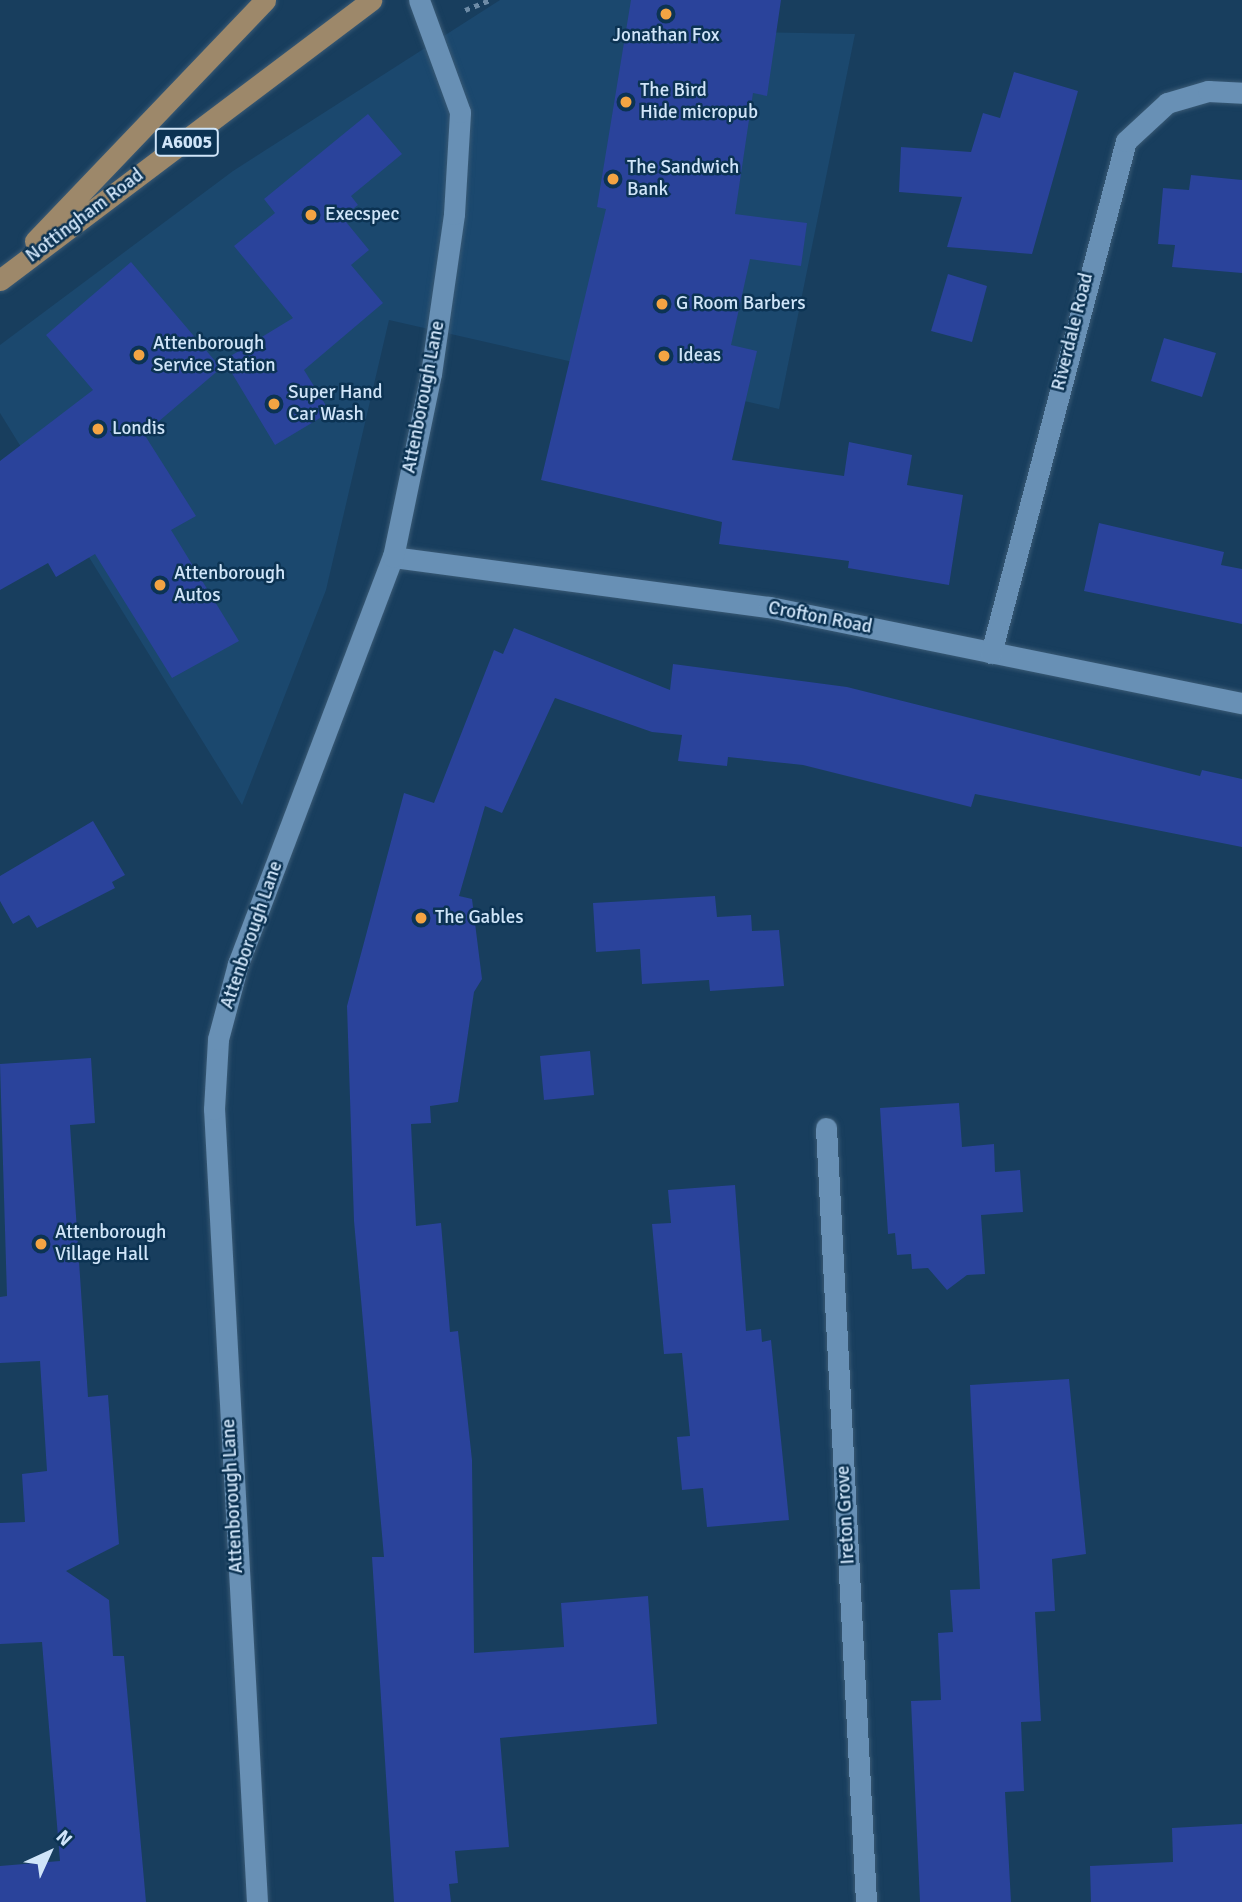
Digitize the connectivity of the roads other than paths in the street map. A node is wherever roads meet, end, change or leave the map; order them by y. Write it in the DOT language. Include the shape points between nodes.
graph roads {
  1 [pos="265,0"];
  2 [pos="370,0"];
  3 [pos="419,0"];
  4 [pos="1242,93"];
  5 [pos="0,279"];
  6 [pos="393,556"];
  7 [pos="991,653"];
  8 [pos="1242,703"];
  9 [pos="826,1128"];
  10 [pos="257,1902"];
  11 [pos="866,1902"];
  1 -- 5 [label="main road, Nottingham Road / A6005"];
  2 -- 5 [label="main road, Nottingham Road / A6005"];
  3 -- 6 [label="street, Attenborough Lane" via="460,112 454,214 431,374"];
  4 -- 7 [label="street, Riverdale Road" via="1199,92 1167,103 1143,120 1117,161"];
  6 -- 7 [label="street, Crofton Road" via="769,607"];
  6 -- 10 [label="street, Attenborough Lane" via="238,964 218,1039 214,1109"];
  7 -- 8 [label="street, Crofton Road"];
  9 -- 11 [label="street, Ireton Grove"];
}
